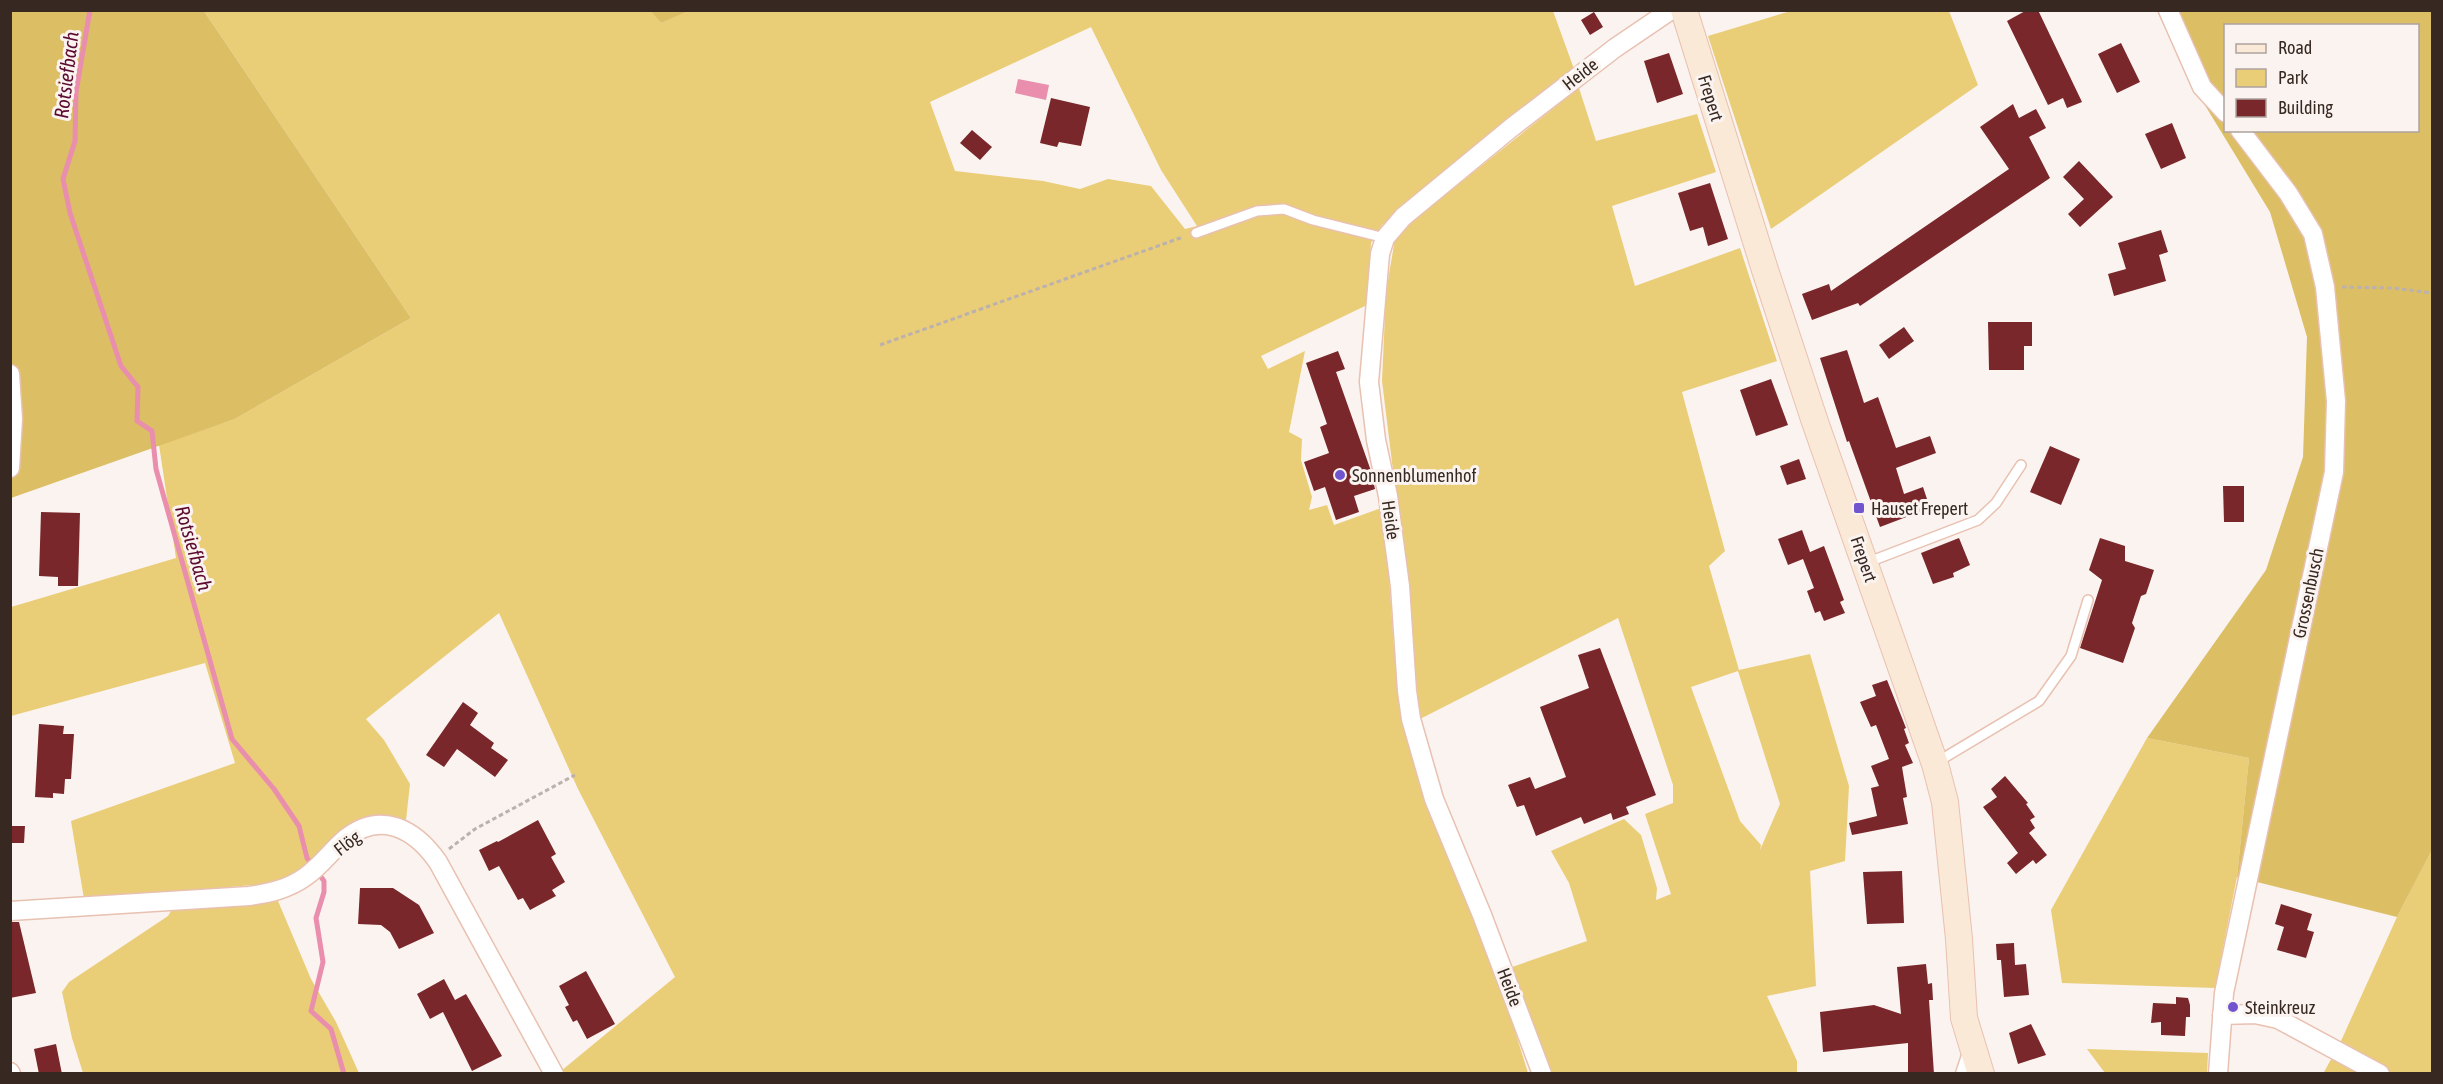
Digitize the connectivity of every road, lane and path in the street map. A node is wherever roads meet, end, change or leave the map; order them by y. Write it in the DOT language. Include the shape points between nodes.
graph roads {
  1 [pos="1671,10"];
  2 [pos="1684,10"];
  3 [pos="2168,10"];
  4 [pos="2224,111"];
  5 [pos="2242,132"];
  6 [pos="1196,233"];
  7 [pos="1385,238"];
  8 [pos="2325,287"];
  9 [pos="2433,293"];
  10 [pos="880,345"];
  11 [pos="10,374"];
  12 [pos="2021,465"];
  13 [pos="10,468"];
  14 [pos="1866,563"];
  15 [pos="2088,600"];
  16 [pos="1935,764"];
  17 [pos="575,775"];
  18 [pos="438,862"];
  19 [pos="10,911"];
  20 [pos="2222,1015"];
  21 [pos="1973,1066"];
  22 [pos="554,1074"];
  23 [pos="1542,1074"];
  24 [pos="2218,1074"];
  25 [pos="2380,1074"];
  1 -- 7 [label="street, Heide" via="1511,128 1403,217"];
  2 -- 14 [label="street, Frepert" via="1765,270"];
  3 -- 4 [label="street" via="2202,87"];
  5 -- 8 [label="street, Grossenbusch" via="2288,193 2313,234"];
  6 -- 7 [label="lane" via="1257,211 1284,209"];
  6 -- 10 [label="path"];
  7 -- 23 [label="street, Heide" via="1380,254 1370,382 1400,586 1411,719 1434,798"];
  8 -- 9 [label="path"];
  8 -- 20 [label="street, Grossenbusch" via="2336,401 2334,472"];
  11 -- 13 [label="street"];
  12 -- 14 [label="lane" via="1996,503 1978,520"];
  14 -- 16 [label="street, Frepert"];
  15 -- 16 [label="lane" via="2071,656 2039,701"];
  16 -- 21 [label="street, Frepert" via="1945,802 1964,1018"];
  17 -- 18 [label="path" via="475,829"];
  18 -- 19 [label="street, Flög" via="414,835 396,826 377,824 345,839 322,864 277,892"];
  18 -- 22 [label="street, Flög"];
  20 -- 24 [label="street, Grossenbusch"];
  20 -- 25 [label="street" via="2255,1014 2278,1019"];
}
